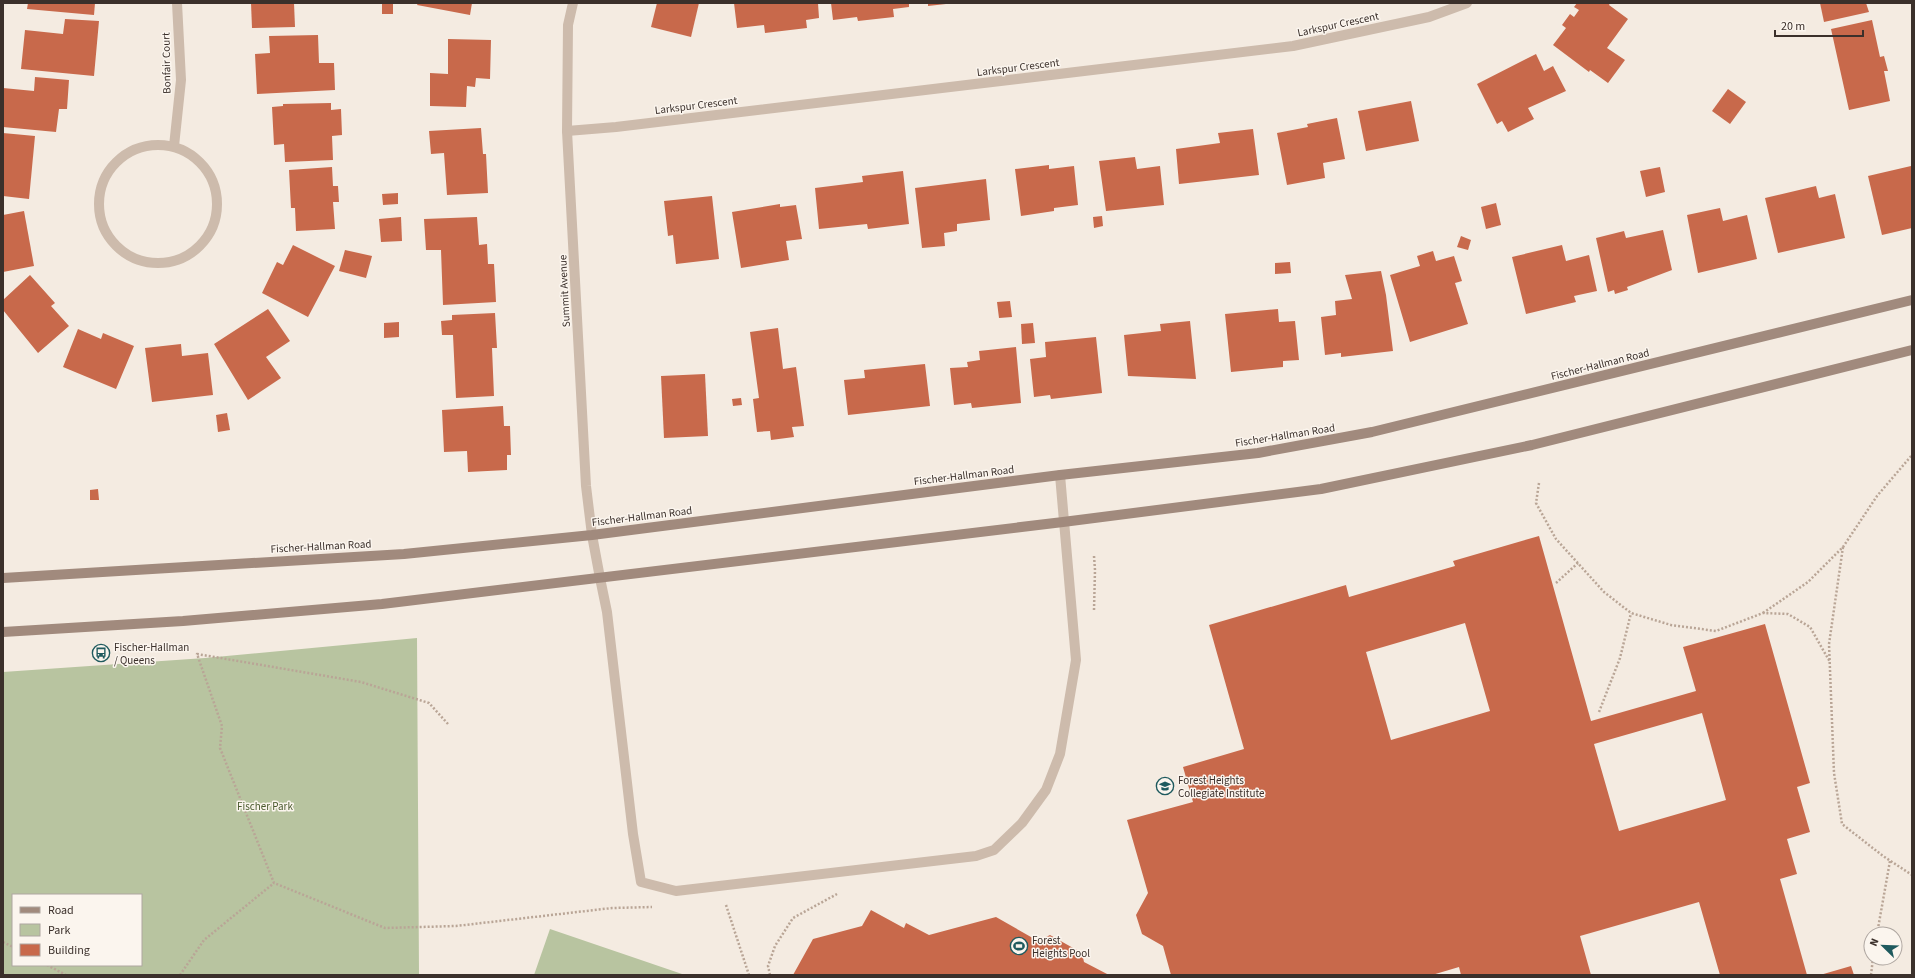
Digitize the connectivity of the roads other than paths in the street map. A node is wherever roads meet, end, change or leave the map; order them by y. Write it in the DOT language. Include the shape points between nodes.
graph roads {
  1 [pos="177,3"];
  2 [pos="573,3"];
  3 [pos="1467,3"];
  4 [pos="567,131"];
  5 [pos="174,146"];
  6 [pos="1912,300"];
  7 [pos="1912,350"];
  8 [pos="1060,475"];
  9 [pos="1063,522"];
  10 [pos="592,535"];
  11 [pos="3,578"];
  12 [pos="600,578"];
  13 [pos="3,632"];
  1 -- 5 [label="street, Bonfair Court" via="181,80"];
  2 -- 4 [label="street, Summit Avenue" via="568,25"];
  3 -- 4 [label="street, Larkspur Crescent" via="1428,17 1294,46"];
  4 -- 10 [label="street, Summit Avenue" via="586,486"];
  5 -- 5 [label="street" via="193,155 208,170 216,189 217,210 207,239 192,254 170,262 149,263 128,256 112,243 102,225 98,205 100,189 108,170 124,154 143,145"];
  6 -- 8 [label="main road, Fischer-Hallman Road" via="1372,432 1258,453"];
  7 -- 9 [label="main road" via="1532,445 1329,488"];
  8 -- 9 [label="street"];
  8 -- 10 [label="main road, Fischer-Hallman Road"];
  9 -- 12 [label="main road"];
  9 -- 12 [label="street, Summit Avenue" via="1076,660 1060,754 1046,790 1022,822 994,850 976,856 913,864 676,891 641,882 607,612"];
  10 -- 11 [label="main road, Fischer-Hallman Road" via="404,554"];
  10 -- 12 [label="street, Summit Avenue"];
  12 -- 13 [label="main road" via="382,604 183,621"];
}
